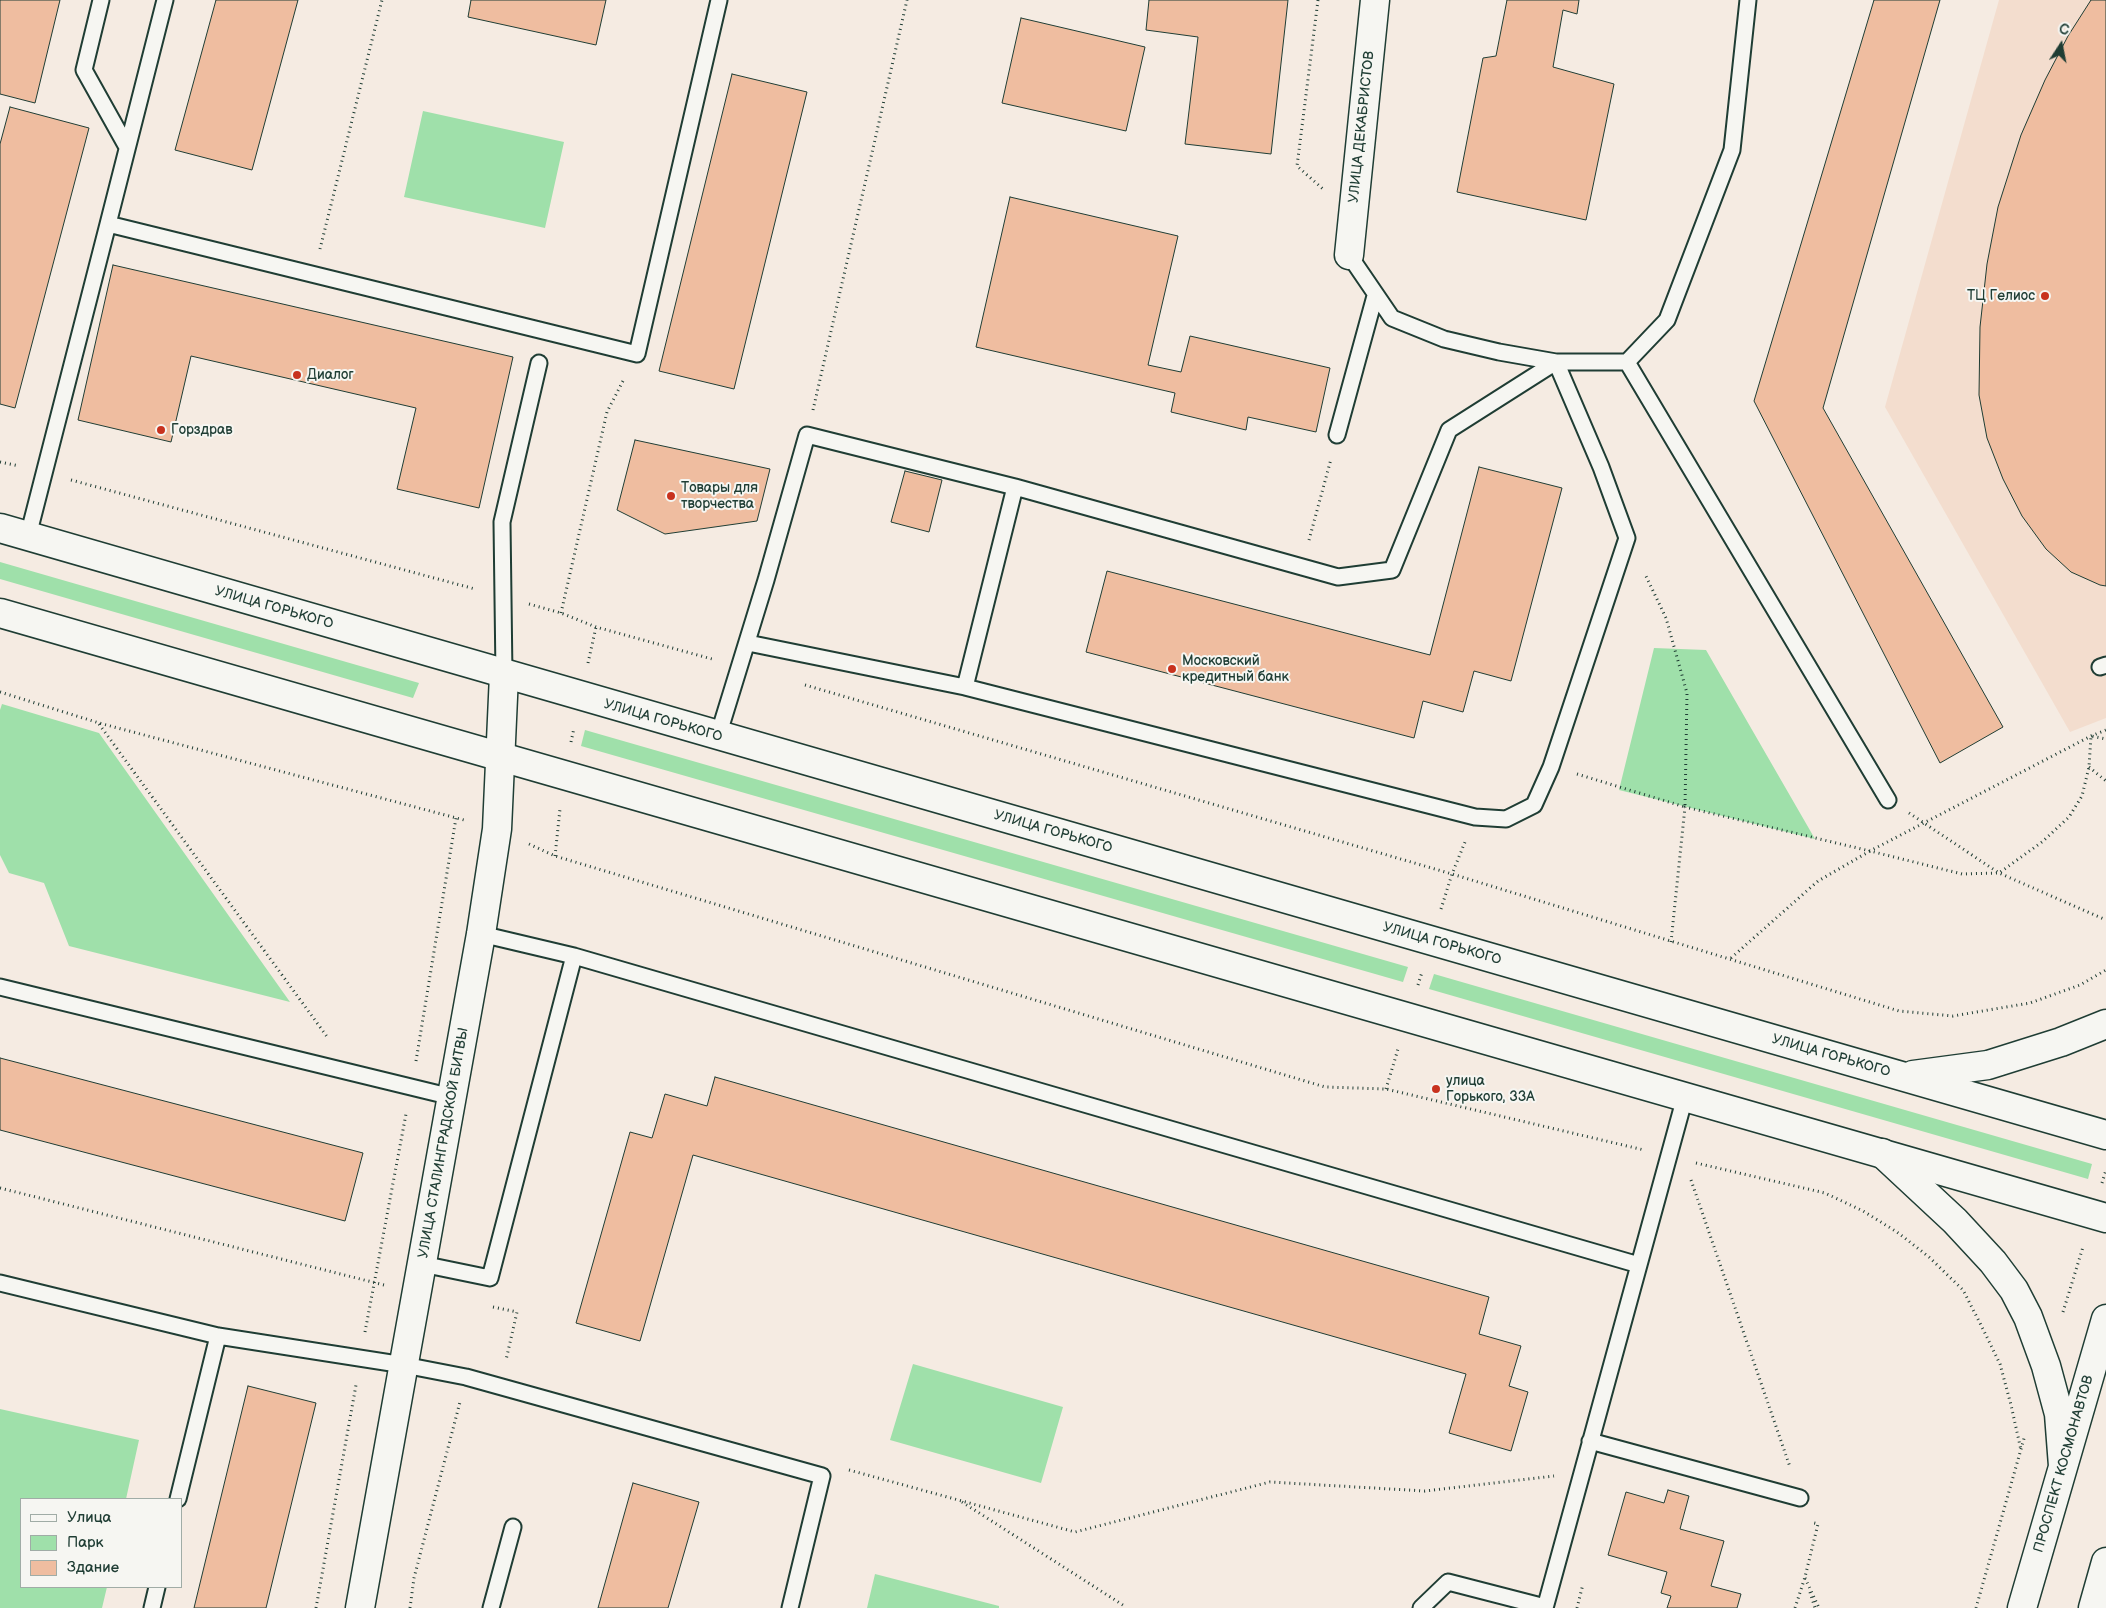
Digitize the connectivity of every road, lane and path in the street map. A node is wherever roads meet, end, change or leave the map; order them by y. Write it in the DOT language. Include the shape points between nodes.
graph roads {
  1 [pos="101,0"];
  2 [pos="165,0"];
  3 [pos="382,0"];
  4 [pos="719,0"];
  5 [pos="907,0"];
  6 [pos="1318,0"];
  7 [pos="1375,0"];
  8 [pos="1748,0"];
  9 [pos="127,148"];
  10 [pos="1354,215"];
  11 [pos="108,224"];
  12 [pos="1349,255"];
  13 [pos="313,275"];
  14 [pos="1375,296"];
  15 [pos="637,354"];
  16 [pos="1556,362"];
  17 [pos="1627,362"];
  18 [pos="539,363"];
  19 [pos="807,435"];
  20 [pos="1338,435"];
  21 [pos="0,462"];
  22 [pos="43,472"];
  23 [pos="1015,488"];
  24 [pos="0,528"];
  25 [pos="28,536"];
  26 [pos="1627,538"];
  27 [pos="1302,568"];
  28 [pos="504,597"];
  29 [pos="0,613"];
  30 [pos="561,613"];
  31 [pos="748,643"];
  32 [pos="741,666"];
  33 [pos="504,675"];
  34 [pos="798,683"];
  35 [pos="965,687"];
  36 [pos="0,692"];
  37 [pos="99,723"];
  38 [pos="2106,730"];
  39 [pos="718,736"];
  40 [pos="2091,736"];
  41 [pos="2106,739"];
  42 [pos="501,757"];
  43 [pos="1551,767"];
  44 [pos="2089,767"];
  45 [pos="2106,781"];
  46 [pos="1888,800"];
  47 [pos="1685,807"];
  48 [pos="456,818"];
  49 [pos="1924,822"];
  50 [pos="497,829"];
  51 [pos="1870,851"];
  52 [pos="1999,873"];
  53 [pos="2106,920"];
  54 [pos="481,934"];
  55 [pos="1672,942"];
  56 [pos="574,956"];
  57 [pos="1731,959"];
  58 [pos="2106,970"];
  59 [pos="0,988"];
  60 [pos="2106,1024"];
  61 [pos="353,1073"];
  62 [pos="1902,1076"];
  63 [pos="411,1087"];
  64 [pos="452,1097"];
  65 [pos="1685,1097"];
  66 [pos="2106,1135"];
  67 [pos="1882,1153"];
  68 [pos="1668,1156"];
  69 [pos="1685,1160"];
  70 [pos="0,1188"];
  71 [pos="2106,1218"];
  72 [pos="422,1264"];
  73 [pos="1638,1265"];
  74 [pos="0,1283"];
  75 [pos="374,1283"];
  76 [pos="417,1292"];
  77 [pos="490,1306"];
  78 [pos="2106,1319"];
  79 [pos="218,1336"];
  80 [pos="360,1358"];
  81 [pos="404,1365"];
  82 [pos="505,1365"];
  83 [pos="466,1378"];
  84 [pos="1590,1441"];
  85 [pos="2020,1450"];
  86 [pos="2063,1466"];
  87 [pos="1581,1472"];
  88 [pos="178,1498"];
  89 [pos="1800,1498"];
  90 [pos="959,1500"];
  91 [pos="1808,1522"];
  92 [pos="513,1527"];
  93 [pos="1075,1532"];
  94 [pos="2106,1562"];
  95 [pos="1805,1577"];
  96 [pos="1584,1580"];
  97 [pos="157,1588"];
  98 [pos="1126,1607"];
  99 [pos="152,1608"];
  100 [pos="316,1608"];
  101 [pos="360,1608"];
  102 [pos="410,1608"];
  103 [pos="491,1608"];
  104 [pos="790,1608"];
  105 [pos="1421,1608"];
  106 [pos="1545,1608"];
  107 [pos="1577,1608"];
  108 [pos="1794,1608"];
  109 [pos="1815,1608"];
  110 [pos="1819,1608"];
  111 [pos="2022,1608"];
  112 [pos="2093,1608"];
  1 -- 9 [label="lane" via="84,70"];
  2 -- 9 [label="lane"];
  3 -- 13 [label="path"];
  4 -- 15 [label="lane"];
  5 -- 19 [label="path"];
  6 -- 10 [label="path" via="1297,166"];
  7 -- 10 [label="main road, УЛИЦА ДЕКАБРИСТОВ"];
  8 -- 17 [label="lane" via="1732,150 1667,320"];
  9 -- 11 [label="lane"];
  10 -- 12 [label="main road, УЛИЦА ДЕКАБРИСТОВ"];
  11 -- 13 [label="lane"];
  11 -- 22 [label="lane"];
  12 -- 14 [label="lane"];
  13 -- 15 [label="lane"];
  14 -- 16 [label="lane" via="1392,318 1444,339"];
  14 -- 20 [label="lane"];
  15 -- 30 [label="path" via="607,412"];
  16 -- 17 [label="lane"];
  16 -- 26 [label="lane"];
  16 -- 27 [label="lane" via="1449,430 1392,570 1338,577"];
  17 -- 46 [label="lane"];
  18 -- 28 [label="lane" via="502,522"];
  19 -- 23 [label="lane"];
  19 -- 31 [label="lane"];
  20 -- 27 [label="path"];
  21 -- 22 [label="path"];
  22 -- 25 [label="lane"];
  22 -- 28 [label="path"];
  23 -- 27 [label="lane"];
  23 -- 35 [label="lane"];
  24 -- 25 [label="main road, УЛИЦА ГОРЬКОГО"];
  25 -- 33 [label="main road, УЛИЦА ГОРЬКОГО"];
  26 -- 43 [label="lane"];
  26 -- 47 [label="path" via="1666,618 1687,693"];
  28 -- 30 [label="path"];
  28 -- 33 [label="lane"];
  29 -- 42 [label="main road"];
  30 -- 32 [label="path" via="596,627"];
  31 -- 32 [label="lane"];
  31 -- 35 [label="lane"];
  32 -- 39 [label="lane"];
  33 -- 39 [label="main road, УЛИЦА ГОРЬКОГО"];
  33 -- 42 [label="main road, УЛИЦА СТАЛИНГРАДСКОЙ БИТВЫ"];
  34 -- 55 [label="path" via="1452,874"];
  35 -- 43 [label="lane" via="1475,817 1506,819 1534,805"];
  36 -- 37 [label="path"];
  37 -- 48 [label="path"];
  37 -- 61 [label="path"];
  38 -- 40 [label="path"];
  39 -- 62 [label="main road, УЛИЦА ГОРЬКОГО"];
  40 -- 41 [label="path"];
  40 -- 44 [label="path"];
  40 -- 49 [label="path"];
  42 -- 50 [label="main road, УЛИЦА СТАЛИНГРАДСКОЙ БИТВЫ"];
  42 -- 65 [label="main road"];
  43 -- 47 [label="path"];
  44 -- 45 [label="path"];
  44 -- 52 [label="path" via="2082,796 2069,817 2042,842"];
  46 -- 49 [label="path"];
  47 -- 51 [label="path"];
  47 -- 55 [label="path"];
  48 -- 50 [label="path"];
  48 -- 63 [label="path"];
  49 -- 51 [label="path"];
  49 -- 52 [label="path"];
  50 -- 54 [label="main road, УЛИЦА СТАЛИНГРАДСКОЙ БИТВЫ"];
  50 -- 68 [label="path" via="555,856 1324,1087 1386,1089"];
  51 -- 52 [label="path" via="1962,874"];
  51 -- 57 [label="path" via="1818,881"];
  52 -- 53 [label="path"];
  54 -- 56 [label="lane"];
  54 -- 64 [label="main road, УЛИЦА СТАЛИНГРАДСКОЙ БИТВЫ"];
  55 -- 57 [label="path"];
  56 -- 72 [label="lane" via="490,1278"];
  56 -- 73 [label="lane"];
  57 -- 58 [label="path" via="1899,1011 1953,1016 2030,1003 2080,985"];
  59 -- 61 [label="lane"];
  60 -- 62 [label="main road" via="2061,1042 1988,1064"];
  61 -- 63 [label="lane"];
  62 -- 66 [label="main road, УЛИЦА ГОРЬКОГО"];
  63 -- 64 [label="lane"];
  63 -- 75 [label="path"];
  64 -- 72 [label="main road, УЛИЦА СТАЛИНГРАДСКОЙ БИТВЫ"];
  65 -- 67 [label="main road"];
  65 -- 68 [label="lane"];
  67 -- 71 [label="main road"];
  67 -- 86 [label="main road" via="1955,1221 2014,1290 2046,1366 2059,1414"];
  68 -- 69 [label="path"];
  68 -- 73 [label="lane"];
  69 -- 85 [label="path" via="1824,1192 1897,1232 1929,1257 1963,1290 2000,1364"];
  69 -- 89 [label="path"];
  70 -- 75 [label="path"];
  72 -- 76 [label="main road, УЛИЦА СТАЛИНГРАДСКОЙ БИТВЫ"];
  73 -- 84 [label="lane"];
  74 -- 79 [label="lane"];
  75 -- 76 [label="path"];
  75 -- 80 [label="path"];
  76 -- 81 [label="main road, УЛИЦА СТАЛИНГРАДСКОЙ БИТВЫ"];
  77 -- 82 [label="path" via="517,1312"];
  78 -- 86 [label="main road, ПРОСПЕКТ КОСМОНАВТОВ"];
  79 -- 80 [label="lane"];
  79 -- 88 [label="lane"];
  80 -- 81 [label="lane"];
  80 -- 100 [label="path"];
  81 -- 83 [label="lane"];
  81 -- 101 [label="main road, УЛИЦА СТАЛИНГРАДСКОЙ БИТВЫ"];
  83 -- 102 [label="path" via="414,1578"];
  83 -- 104 [label="lane" via="822,1476"];
  84 -- 87 [label="lane"];
  84 -- 89 [label="lane"];
  86 -- 111 [label="main road, ПРОСПЕКТ КОСМОНАВТОВ"];
  87 -- 93 [label="path" via="1425,1491 1270,1482"];
  87 -- 106 [label="lane"];
  90 -- 98 [label="path"];
  91 -- 95 [label="path" via="1818,1524"];
  92 -- 103 [label="lane"];
  94 -- 112 [label="main road"];
  95 -- 108 [label="path"];
  95 -- 109 [label="path"];
  95 -- 110 [label="path"];
  96 -- 107 [label="path"];
  97 -- 99 [label="lane"];
  105 -- 106 [label="lane" via="1448,1582"];
}
